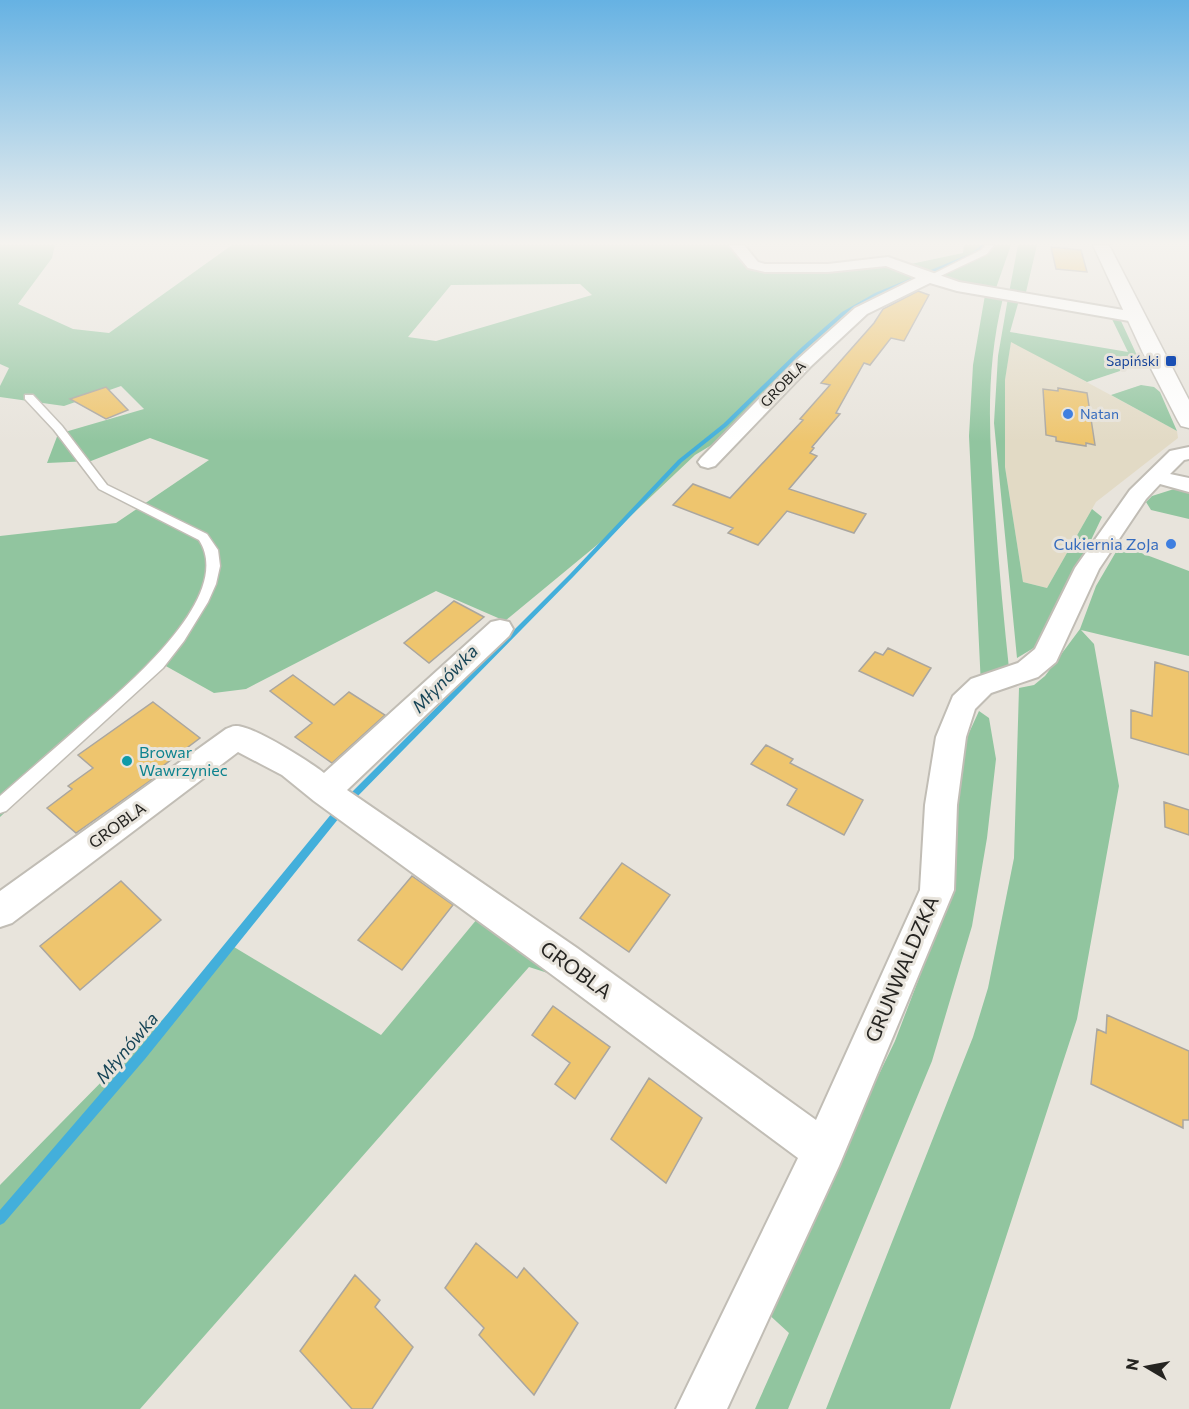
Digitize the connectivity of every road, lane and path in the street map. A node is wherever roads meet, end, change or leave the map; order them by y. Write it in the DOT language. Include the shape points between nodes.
graph roads {
  1 [pos="862,311"];
  2 [pos="1095,311"];
  3 [pos="1132,311"];
  4 [pos="1135,318"];
  5 [pos="29,397"];
  6 [pos="1189,421"];
  7 [pos="1189,453"];
  8 [pos="708,462"];
  9 [pos="1156,477"];
  10 [pos="1189,484"];
  11 [pos="500,628"];
  12 [pos="325,792"];
  13 [pos="0,806"];
  14 [pos="0,911"];
  15 [pos="824,1151"];
  16 [pos="701,1409"];
  1 -- 8 [label="street, GROBLA" via="804,363"];
  2 -- 4 [label="street"];
  3 -- 4 [label="main road"];
  4 -- 6 [label="main road"];
  5 -- 13 [label="lane" via="103,487 203,537 212,548 214,560 211,579 193,618 156,667"];
  7 -- 9 [label="street, GRUNWALDZKA" via="1177,455"];
  9 -- 10 [label="street"];
  9 -- 15 [label="street, GRUNWALDZKA" via="1138,495 1087,568 1046,655 1028,670 981,686 963,704 947,760 937,890"];
  11 -- 12 [label="street"];
  12 -- 14 [label="street, GROBLA" via="293,766 236,737"];
  12 -- 15 [label="street, GROBLA"];
  15 -- 16 [label="street, GRUNWALDZKA"];
}
